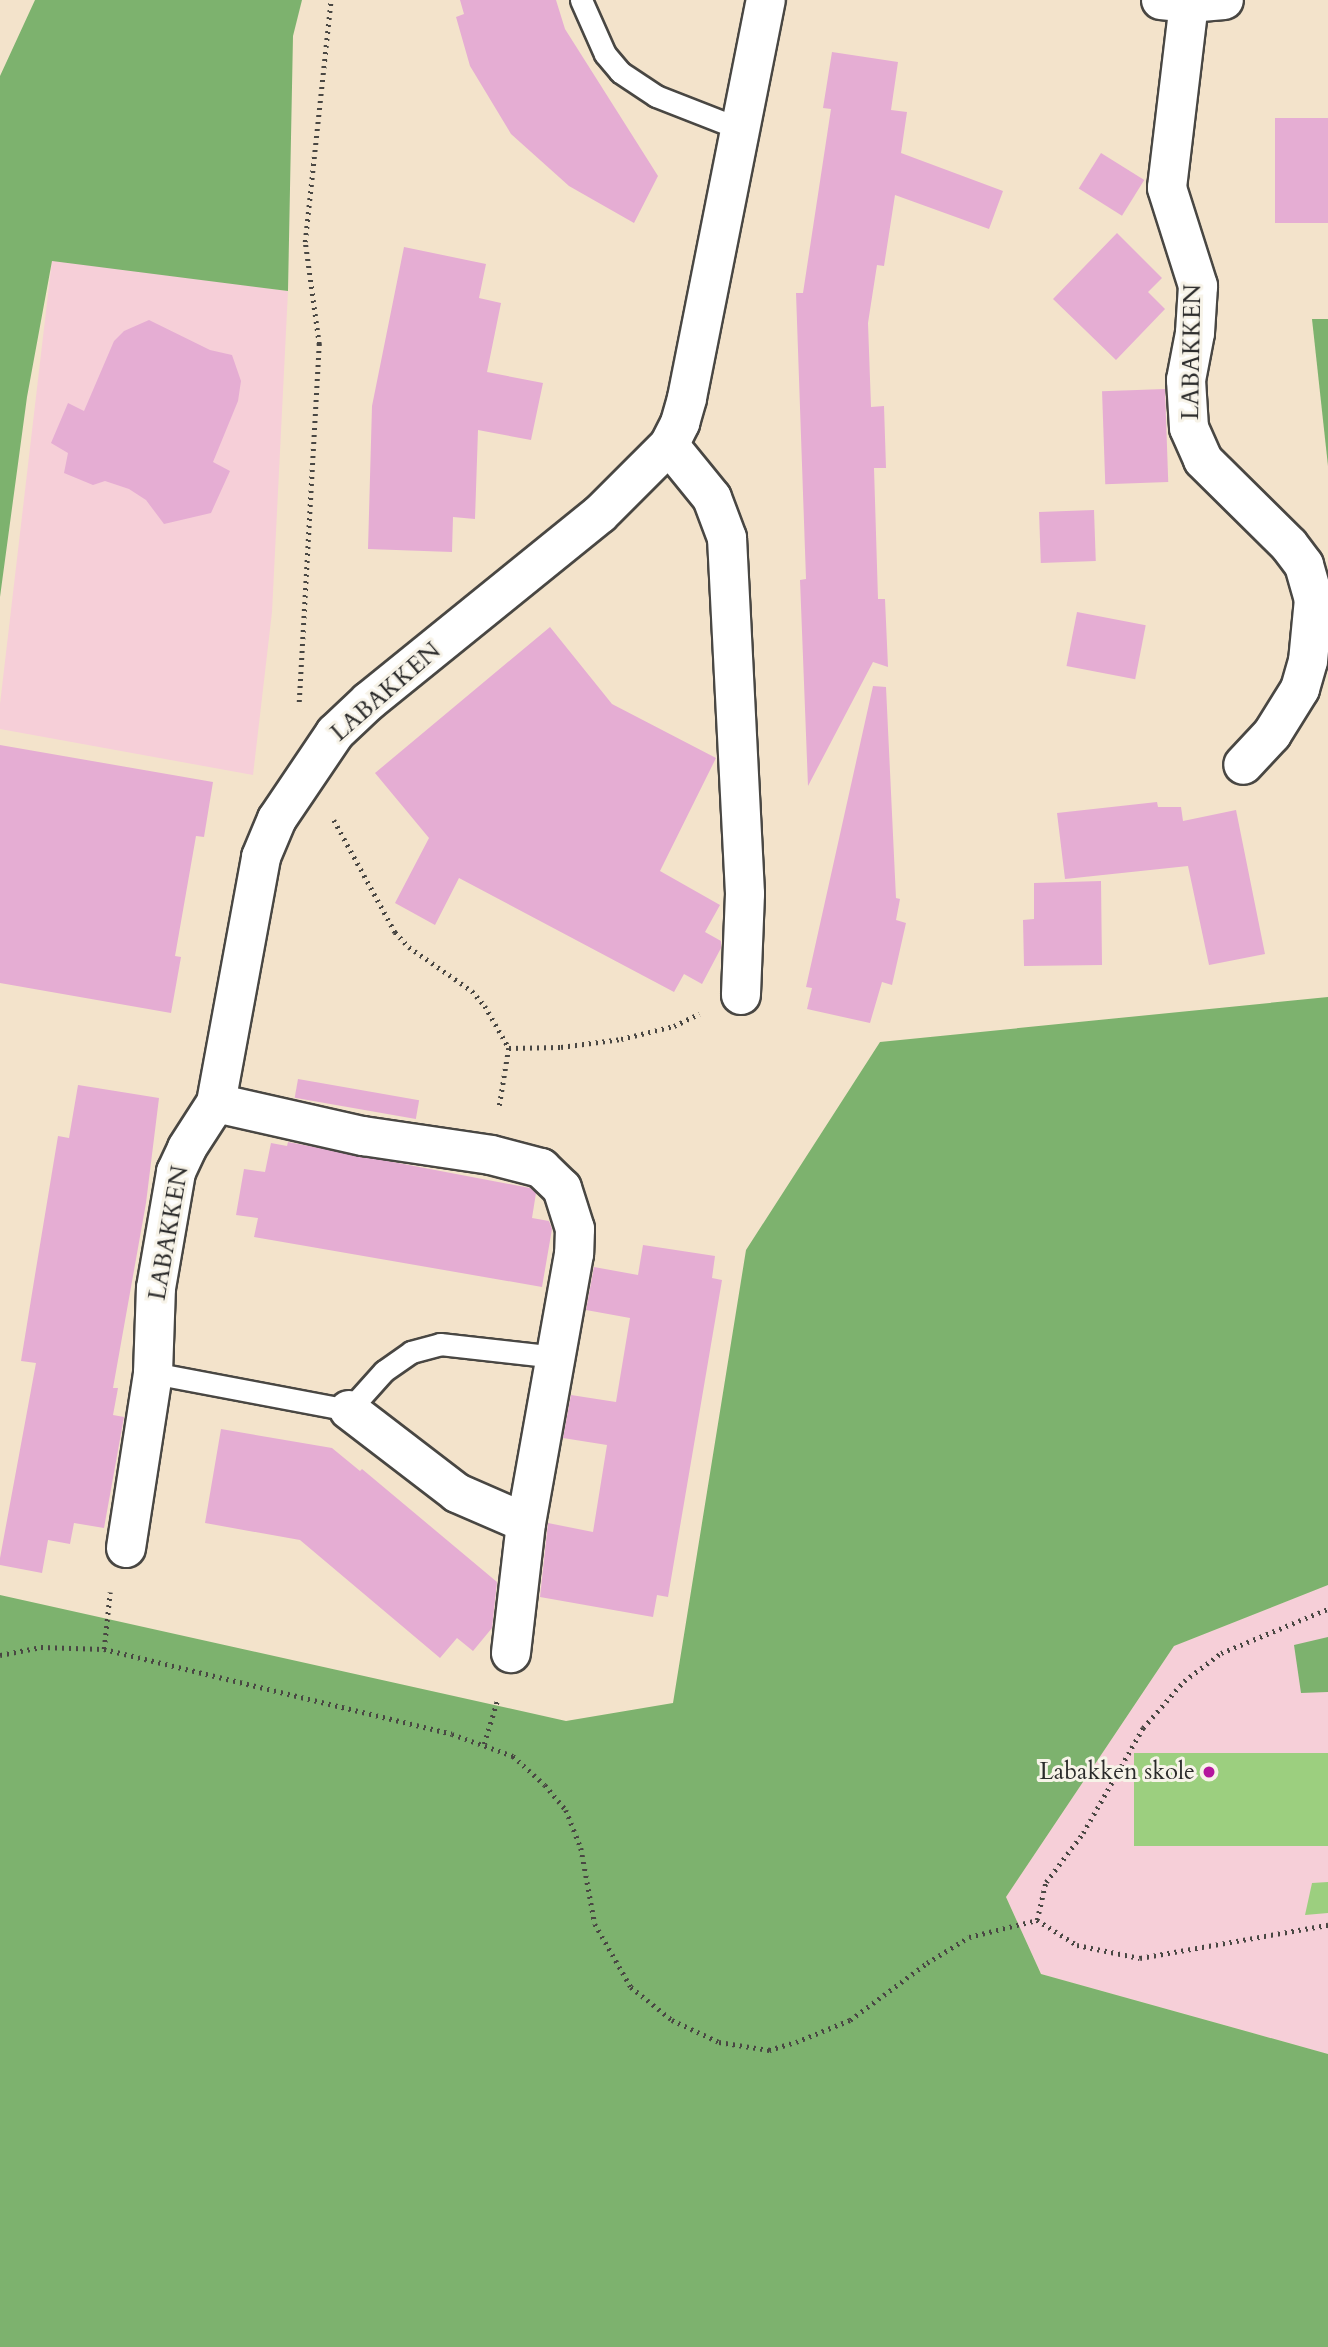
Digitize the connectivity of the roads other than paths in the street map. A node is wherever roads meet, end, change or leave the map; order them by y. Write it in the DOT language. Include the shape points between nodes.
graph roads {
  1 [pos="581,0"];
  2 [pos="766,0"];
  3 [pos="1191,1"];
  4 [pos="740,129"];
  5 [pos="669,445"];
  6 [pos="1243,765"];
  7 [pos="741,995"];
  8 [pos="216,1103"];
  9 [pos="556,1357"];
  10 [pos="153,1373"];
  11 [pos="349,1410"];
  12 [pos="526,1523"];
  13 [pos="126,1548"];
  14 [pos="510,1653"];
  1 -- 4 [label="lane" via="605,54 620,72 656,96"];
  2 -- 4 [label="street, LABAKKEN"];
  3 -- 6 [label="street, LABAKKEN" via="1167,188 1198,286 1186,380 1189,428 1203,460 1304,565 1314,599 1308,661 1300,689 1272,734"];
  4 -- 5 [label="street, LABAKKEN" via="687,398"];
  5 -- 7 [label="street" via="712,498 727,538 745,894"];
  5 -- 8 [label="street, LABAKKEN" via="600,514 369,701 335,733 310,767 277,819 261,857"];
  8 -- 9 [label="street" via="363,1136 491,1155 541,1168 562,1188 571,1208 574,1254"];
  8 -- 10 [label="street, LABAKKEN" via="176,1172 156,1288"];
  9 -- 11 [label="lane" via="440,1344 411,1352 384,1371"];
  9 -- 12 [label="street"];
  10 -- 11 [label="lane"];
  10 -- 13 [label="street, LABAKKEN"];
  11 -- 12 [label="street" via="457,1493"];
  12 -- 14 [label="street"];
}
